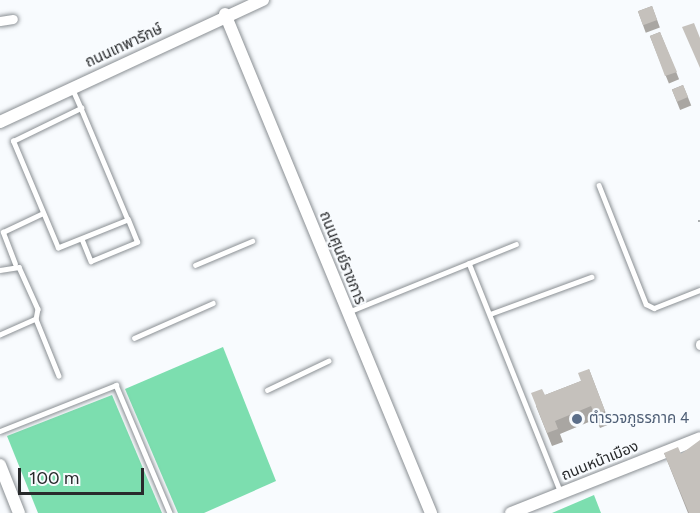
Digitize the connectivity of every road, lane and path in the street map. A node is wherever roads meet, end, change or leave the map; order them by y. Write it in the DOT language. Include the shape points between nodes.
graph roads {
  1 [pos="263,0"];
  2 [pos="225,14"];
  3 [pos="13,19"];
  4 [pos="0,21"];
  5 [pos="72,87"];
  6 [pos="81,108"];
  7 [pos="0,122"];
  8 [pos="599,184"];
  9 [pos="43,213"];
  10 [pos="128,220"];
  11 [pos="82,239"];
  12 [pos="252,241"];
  13 [pos="516,244"];
  14 [pos="469,263"];
  15 [pos="15,264"];
  16 [pos="195,266"];
  17 [pos="0,270"];
  18 [pos="591,277"];
  19 [pos="700,290"];
  20 [pos="213,303"];
  21 [pos="348,312"];
  22 [pos="490,314"];
  23 [pos="36,319"];
  24 [pos="0,335"];
  25 [pos="134,338"];
  26 [pos="328,361"];
  27 [pos="59,376"];
  28 [pos="267,390"];
  29 [pos="0,431"];
  30 [pos="700,438"];
  31 [pos="0,465"];
  32 [pos="561,493"];
  33 [pos="20,513"];
  34 [pos="170,513"];
  35 [pos="431,513"];
  36 [pos="511,513"];
  1 -- 2 [label="street, ถนนเทพารักษ์"];
  2 -- 5 [label="street, ถนนเทพารักษ์"];
  2 -- 21 [label="street, ถนนศูนย์ราชการ"];
  3 -- 4 [label="street"];
  5 -- 6 [label="lane"];
  5 -- 7 [label="street, ถนนเทพารักษ์"];
  6 -- 9 [label="lane" via="14,141"];
  6 -- 10 [label="lane"];
  8 -- 19 [label="lane" via="646,304 654,308"];
  9 -- 11 [label="lane" via="58,248"];
  9 -- 15 [label="lane" via="3,232"];
  10 -- 11 [label="lane"];
  10 -- 11 [label="lane" via="137,242 91,261"];
  12 -- 16 [label="lane"];
  13 -- 14 [label="lane"];
  14 -- 21 [label="lane"];
  14 -- 22 [label="lane"];
  15 -- 17 [label="lane"];
  15 -- 23 [label="lane" via="33,296"];
  18 -- 22 [label="lane"];
  20 -- 25 [label="lane"];
  21 -- 35 [label="street, ถนนศูนย์ราชการ"];
  22 -- 32 [label="lane"];
  23 -- 24 [label="lane"];
  23 -- 27 [label="lane"];
  26 -- 28 [label="lane"];
  29 -- 34 [label="lane" via="116,385"];
  30 -- 32 [label="street, ถนนหน้าเมือง"];
  31 -- 33 [label="street"];
  32 -- 36 [label="street, ถนนหน้าเมือง"];
}
